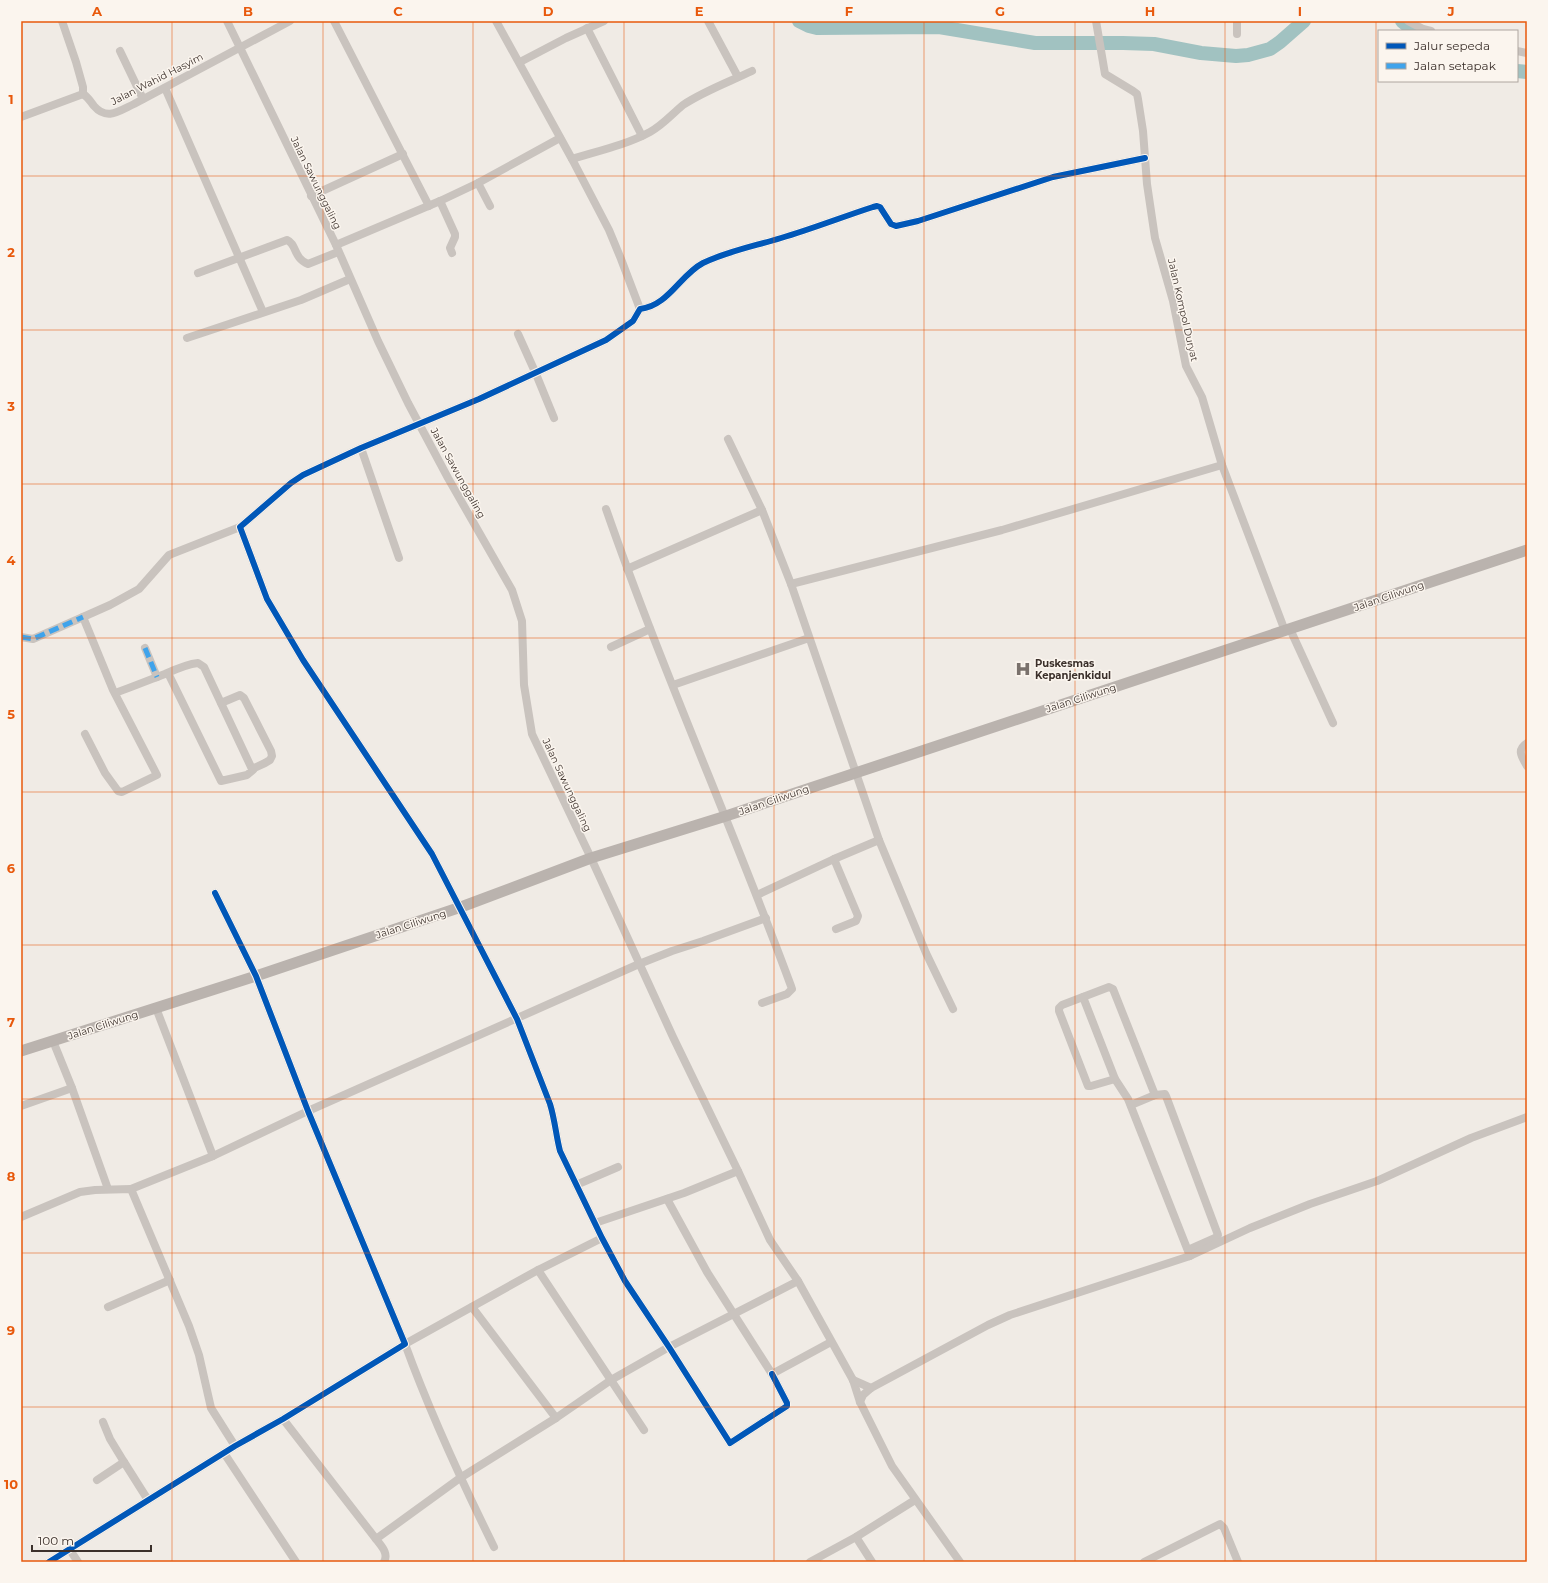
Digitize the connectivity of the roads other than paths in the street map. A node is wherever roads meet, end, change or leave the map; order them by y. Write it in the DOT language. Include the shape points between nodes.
graph roads {
  1 [pos="62,21"];
  2 [pos="227,21"];
  3 [pos="290,21"];
  4 [pos="334,21"];
  5 [pos="496,21"];
  6 [pos="604,21"];
  7 [pos="708,21"];
  8 [pos="1237,21"];
  9 [pos="1408,21"];
  10 [pos="1096,24"];
  11 [pos="587,28"];
  12 [pos="1427,30"];
  13 [pos="1237,34"];
  14 [pos="240,48"];
  15 [pos="120,51"];
  16 [pos="520,62"];
  17 [pos="752,71"];
  18 [pos="738,77"];
  19 [pos="165,88"];
  20 [pos="83,94"];
  21 [pos="143,99"];
  22 [pos="21,117"];
  23 [pos="642,136"];
  24 [pos="560,138"];
  25 [pos="403,154"];
  26 [pos="1145,158"];
  27 [pos="572,159"];
  28 [pos="478,183"];
  29 [pos="312,196"];
  30 [pos="440,202"];
  31 [pos="429,206"];
  32 [pos="490,206"];
  33 [pos="337,248"];
  34 [pos="452,253"];
  35 [pos="239,258"];
  36 [pos="198,273"];
  37 [pos="350,279"];
  38 [pos="640,309"];
  39 [pos="263,312"];
  40 [pos="518,334"];
  41 [pos="187,338"];
  42 [pos="536,374"];
  43 [pos="554,418"];
  44 [pos="420,424"];
  45 [pos="728,439"];
  46 [pos="361,448"];
  47 [pos="1222,465"];
  48 [pos="606,509"];
  49 [pos="762,510"];
  50 [pos="240,527"];
  51 [pos="1527,550"];
  52 [pos="399,558"];
  53 [pos="627,569"];
  54 [pos="791,584"];
  55 [pos="83,617"];
  56 [pos="650,629"];
  57 [pos="1287,630"];
  58 [pos="21,637"];
  59 [pos="809,638"];
  60 [pos="611,646"];
  61 [pos="146,648"];
  62 [pos="168,673"];
  63 [pos="157,677"];
  64 [pos="673,685"];
  65 [pos="115,694"];
  66 [pos="221,702"];
  67 [pos="1333,723"];
  68 [pos="85,734"];
  69 [pos="1527,743"];
  70 [pos="1527,766"];
  71 [pos="252,769"];
  72 [pos="855,773"];
  73 [pos="726,816"];
  74 [pos="879,840"];
  75 [pos="591,858"];
  76 [pos="834,859"];
  77 [pos="215,893"];
  78 [pos="757,895"];
  79 [pos="461,907"];
  80 [pos="766,918"];
  81 [pos="836,929"];
  82 [pos="639,964"];
  83 [pos="256,976"];
  84 [pos="1083,997"];
  85 [pos="762,1003"];
  86 [pos="156,1008"];
  87 [pos="953,1010"];
  88 [pos="517,1019"];
  89 [pos="53,1040"];
  90 [pos="21,1051"];
  91 [pos="1115,1079"];
  92 [pos="72,1088"];
  93 [pos="1154,1092"];
  94 [pos="1129,1102"];
  95 [pos="21,1106"];
  96 [pos="308,1111"];
  97 [pos="1527,1117"];
  98 [pos="213,1156"];
  99 [pos="618,1167"];
  100 [pos="738,1170"];
  101 [pos="576,1185"];
  102 [pos="108,1189"];
  103 [pos="131,1189"];
  104 [pos="667,1199"];
  105 [pos="21,1217"];
  106 [pos="595,1223"];
  107 [pos="602,1238"];
  108 [pos="1189,1253"];
  109 [pos="538,1270"];
  110 [pos="170,1280"];
  111 [pos="798,1281"];
  112 [pos="108,1307"];
  113 [pos="472,1307"];
  114 [pos="734,1313"];
  115 [pos="831,1342"];
  116 [pos="405,1344"];
  117 [pos="669,1347"];
  118 [pos="772,1374"];
  119 [pos="612,1380"];
  120 [pos="853,1380"];
  121 [pos="870,1388"];
  122 [pos="860,1402"];
  123 [pos="556,1418"];
  124 [pos="284,1419"];
  125 [pos="103,1422"];
  126 [pos="644,1430"];
  127 [pos="234,1446"];
  128 [pos="224,1453"];
  129 [pos="124,1462"];
  130 [pos="460,1478"];
  131 [pos="97,1480"];
  132 [pos="148,1500"];
  133 [pos="915,1500"];
  134 [pos="856,1537"];
  135 [pos="376,1538"];
  136 [pos="494,1547"];
  137 [pos="70,1550"];
  138 [pos="50,1562"];
  139 [pos="78,1562"];
  140 [pos="296,1562"];
  141 [pos="384,1562"];
  142 [pos="810,1562"];
  143 [pos="872,1562"];
  144 [pos="960,1562"];
  145 [pos="1144,1562"];
  146 [pos="1238,1562"];
  1 -- 20 [label="street" via="76,62"];
  2 -- 14 [label="street, Jalan Sawunggaling"];
  3 -- 14 [label="street, Jalan Wahid Hasyim"];
  4 -- 25 [label="street"];
  5 -- 16 [label="street"];
  6 -- 11 [label="street"];
  7 -- 18 [label="street"];
  8 -- 13 [label="street"];
  9 -- 12 [label="street"];
  10 -- 26 [label="street, Jalan Kompol Duryat" via="1105,74 1136,94 1141,111"];
  11 -- 16 [label="street"];
  11 -- 23 [label="street"];
  14 -- 19 [label="street, Jalan Wahid Hasyim"];
  14 -- 29 [label="street, Jalan Sawunggaling"];
  15 -- 21 [label="street"];
  16 -- 24 [label="street"];
  17 -- 18 [label="street"];
  18 -- 23 [label="street" via="695,98 660,126"];
  19 -- 21 [label="street, Jalan Wahid Hasyim"];
  19 -- 35 [label="street"];
  20 -- 21 [label="street, Jalan Wahid Hasyim" via="104,114 112,114"];
  20 -- 22 [label="street"];
  23 -- 27 [label="street"];
  24 -- 27 [label="street"];
  24 -- 28 [label="street"];
  25 -- 29 [label="street"];
  25 -- 31 [label="street"];
  26 -- 38 [label="street" via="1053,177 896,226 891,224 880,207 873,206 782,238 729,252 704,263 690,272 661,301"];
  26 -- 47 [label="street, Jalan Kompol Duryat" via="1155,238 1173,301 1186,366 1202,397"];
  27 -- 38 [label="street" via="622,259"];
  28 -- 30 [label="street"];
  28 -- 32 [label="street"];
  29 -- 33 [label="street, Jalan Sawunggaling"];
  30 -- 31 [label="street"];
  30 -- 34 [label="street" via="455,234 450,248"];
  31 -- 33 [label="street"];
  33 -- 35 [label="street" via="308,264 302,262 287,240"];
  33 -- 37 [label="street, Jalan Sawunggaling"];
  35 -- 36 [label="street"];
  35 -- 39 [label="street"];
  37 -- 39 [label="street" via="301,300"];
  37 -- 44 [label="street, Jalan Sawunggaling"];
  38 -- 42 [label="street" via="633,321 606,340"];
  39 -- 41 [label="street"];
  40 -- 42 [label="street"];
  42 -- 43 [label="street"];
  42 -- 44 [label="street"];
  44 -- 46 [label="street"];
  44 -- 75 [label="street, Jalan Sawunggaling" via="516,600 522,621 524,684 532,734"];
  45 -- 49 [label="street"];
  46 -- 50 [label="street" via="290,483"];
  46 -- 52 [label="street"];
  47 -- 54 [label="street" via="1002,530"];
  47 -- 57 [label="street, Jalan Kompol Duryat"];
  48 -- 53 [label="street"];
  49 -- 53 [label="street"];
  49 -- 54 [label="street"];
  50 -- 55 [label="street" via="169,555 139,589"];
  50 -- 79 [label="street" via="267,599 303,660 432,854"];
  51 -- 57 [label="main road, Jalan Ciliwung"];
  53 -- 56 [label="street"];
  54 -- 59 [label="street"];
  55 -- 58 [label="street" via="33,639"];
  55 -- 65 [label="street"];
  56 -- 60 [label="street"];
  56 -- 64 [label="street"];
  57 -- 67 [label="street, Jalan Kompol Duryat"];
  57 -- 72 [label="main road, Jalan Ciliwung"];
  59 -- 64 [label="street"];
  59 -- 72 [label="street"];
  61 -- 63 [label="street"];
  62 -- 63 [label="street"];
  62 -- 66 [label="street" via="198,663 204,667"];
  62 -- 71 [label="street" via="221,781 247,775"];
  63 -- 65 [label="street"];
  64 -- 73 [label="street"];
  65 -- 68 [label="street" via="157,775 118,792"];
  66 -- 71 [label="street"];
  66 -- 71 [label="street" via="240,695 250,706 271,751 270,760"];
  69 -- 70 [label="street" via="1520,750"];
  72 -- 73 [label="main road, Jalan Ciliwung"];
  72 -- 74 [label="street"];
  73 -- 75 [label="main road, Jalan Ciliwung"];
  73 -- 78 [label="street"];
  74 -- 76 [label="street"];
  74 -- 87 [label="street" via="926,953"];
  75 -- 79 [label="main road, Jalan Ciliwung"];
  75 -- 82 [label="street, Jalan Sawunggaling"];
  76 -- 78 [label="street"];
  76 -- 81 [label="street" via="858,916 856,920"];
  77 -- 83 [label="street"];
  78 -- 80 [label="street"];
  79 -- 83 [label="main road, Jalan Ciliwung"];
  79 -- 88 [label="street"];
  80 -- 82 [label="street"];
  80 -- 85 [label="street" via="792,989 787,994"];
  82 -- 88 [label="street"];
  82 -- 100 [label="street, Jalan Sawunggaling"];
  83 -- 86 [label="main road, Jalan Ciliwung"];
  83 -- 96 [label="street"];
  84 -- 91 [label="street"];
  84 -- 91 [label="street" via="1062,1005 1059,1011 1088,1086"];
  84 -- 93 [label="street" via="1109,987 1112,989"];
  86 -- 89 [label="main road, Jalan Ciliwung"];
  86 -- 98 [label="street"];
  88 -- 96 [label="street"];
  88 -- 101 [label="street" via="550,1104 560,1151"];
  89 -- 90 [label="main road, Jalan Ciliwung"];
  89 -- 92 [label="street"];
  91 -- 94 [label="street"];
  92 -- 95 [label="street"];
  92 -- 102 [label="street"];
  93 -- 94 [label="street"];
  93 -- 108 [label="street" via="1166,1096 1218,1235"];
  94 -- 108 [label="street"];
  96 -- 98 [label="street"];
  96 -- 116 [label="street"];
  97 -- 108 [label="street" via="1471,1138 1377,1181 1310,1204"];
  98 -- 103 [label="street"];
  99 -- 101 [label="street"];
  100 -- 104 [label="street"];
  100 -- 111 [label="street, Jalan Sawunggaling" via="770,1240"];
  101 -- 106 [label="street"];
  102 -- 103 [label="street"];
  102 -- 105 [label="street" via="80,1192"];
  103 -- 110 [label="street"];
  104 -- 106 [label="street"];
  104 -- 114 [label="street" via="707,1272"];
  106 -- 107 [label="street"];
  107 -- 109 [label="street"];
  107 -- 117 [label="street" via="626,1281"];
  108 -- 121 [label="street" via="1010,1315"];
  109 -- 113 [label="street"];
  109 -- 119 [label="street"];
  110 -- 112 [label="street"];
  110 -- 127 [label="street" via="199,1355 211,1408"];
  111 -- 114 [label="street"];
  111 -- 115 [label="street, Jalan Sawunggaling"];
  113 -- 116 [label="street"];
  113 -- 123 [label="street"];
  114 -- 117 [label="street"];
  114 -- 118 [label="street"];
  115 -- 118 [label="street"];
  115 -- 120 [label="street, Jalan Sawunggaling"];
  116 -- 124 [label="street"];
  116 -- 130 [label="street" via="428,1408 439,1427"];
  117 -- 118 [label="street" via="730,1443 787,1406"];
  117 -- 119 [label="street"];
  119 -- 123 [label="street"];
  119 -- 126 [label="street"];
  120 -- 121 [label="street"];
  120 -- 122 [label="street, Jalan Sawunggaling"];
  121 -- 122 [label="street"];
  122 -- 133 [label="street, Jalan Sawunggaling" via="892,1466"];
  123 -- 130 [label="street"];
  124 -- 127 [label="street"];
  124 -- 135 [label="street"];
  125 -- 129 [label="street"];
  127 -- 128 [label="street"];
  128 -- 132 [label="street"];
  128 -- 140 [label="street"];
  129 -- 131 [label="street"];
  129 -- 132 [label="street"];
  130 -- 135 [label="street"];
  130 -- 136 [label="street"];
  132 -- 137 [label="street"];
  133 -- 134 [label="street"];
  133 -- 144 [label="street, Jalan Sawunggaling"];
  134 -- 142 [label="street"];
  134 -- 143 [label="street"];
  135 -- 141 [label="street" via="386,1552"];
  137 -- 138 [label="street"];
  137 -- 139 [label="street"];
  145 -- 146 [label="street" via="1220,1524"];
}
